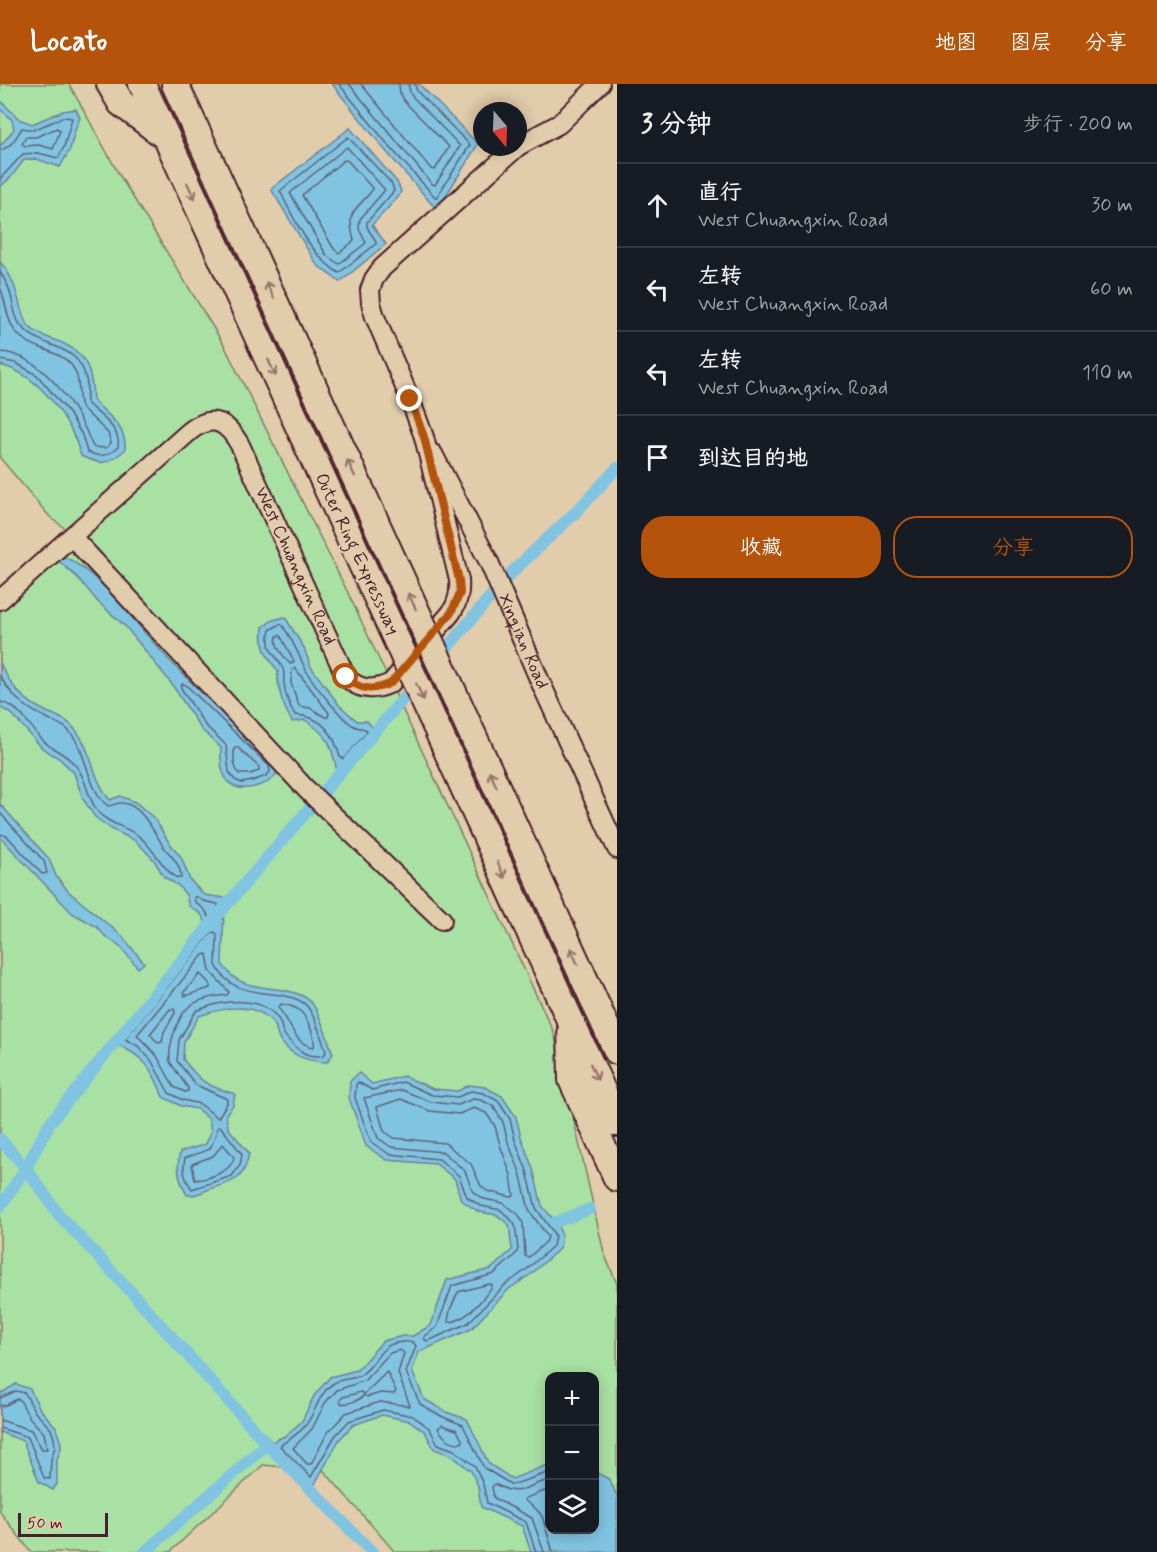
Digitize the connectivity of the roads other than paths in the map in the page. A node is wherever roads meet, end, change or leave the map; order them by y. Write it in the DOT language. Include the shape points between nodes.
graph roads {
  1 [pos="111,84"];
  2 [pos="142,84"];
  3 [pos="175,84"];
  4 [pos="195,84"];
  5 [pos="600,84"];
  6 [pos="194,125"];
  7 [pos="167,138"];
  8 [pos="527,142"];
  9 [pos="507,156"];
  10 [pos="424,437"];
  11 [pos="72,537"];
  12 [pos="0,600"];
  13 [pos="617,849"];
  14 [pos="442,920"];
  15 [pos="598,1009"];
  16 [pos="571,1022"];
  17 [pos="617,1027"];
  18 [pos="617,1051"];
  19 [pos="617,1123"];
  20 [pos="617,1178"];
  1 -- 7 [label="highway" via="121,103"];
  2 -- 7 [label="highway, Outer Ring Expressway"];
  3 -- 6 [label="highway, Outer Ring Expressway"];
  4 -- 6 [label="highway"];
  5 -- 8 [label="street, West Chuangxin Road" via="559,124"];
  15 -- 6 [label="highway, Outer Ring Expressway, one-way, bridge"];
  7 -- 16 [label="highway, Outer Ring Expressway, one-way, bridge"];
  9 -- 10 [label="street, West Chuangxin Road" via="382,267 370,290 375,317"];
  10 -- 11 [label="street, West Chuangxin Road" via="460,593 451,613 391,683 381,688 362,688 346,677 240,445 223,424 215,421 198,425"];
  10 -- 13 [label="street, Xinqian Road" via="489,562"];
  11 -- 12 [label="street, West Chuangxin Road"];
  11 -- 14 [label="street" via="306,789"];
  15 -- 17 [label="highway"];
  15 -- 18 [label="highway, Outer Ring Expressway"];
  16 -- 19 [label="highway, Outer Ring Expressway, one-way"];
  16 -- 20 [label="highway" via="572,1080"];
}
